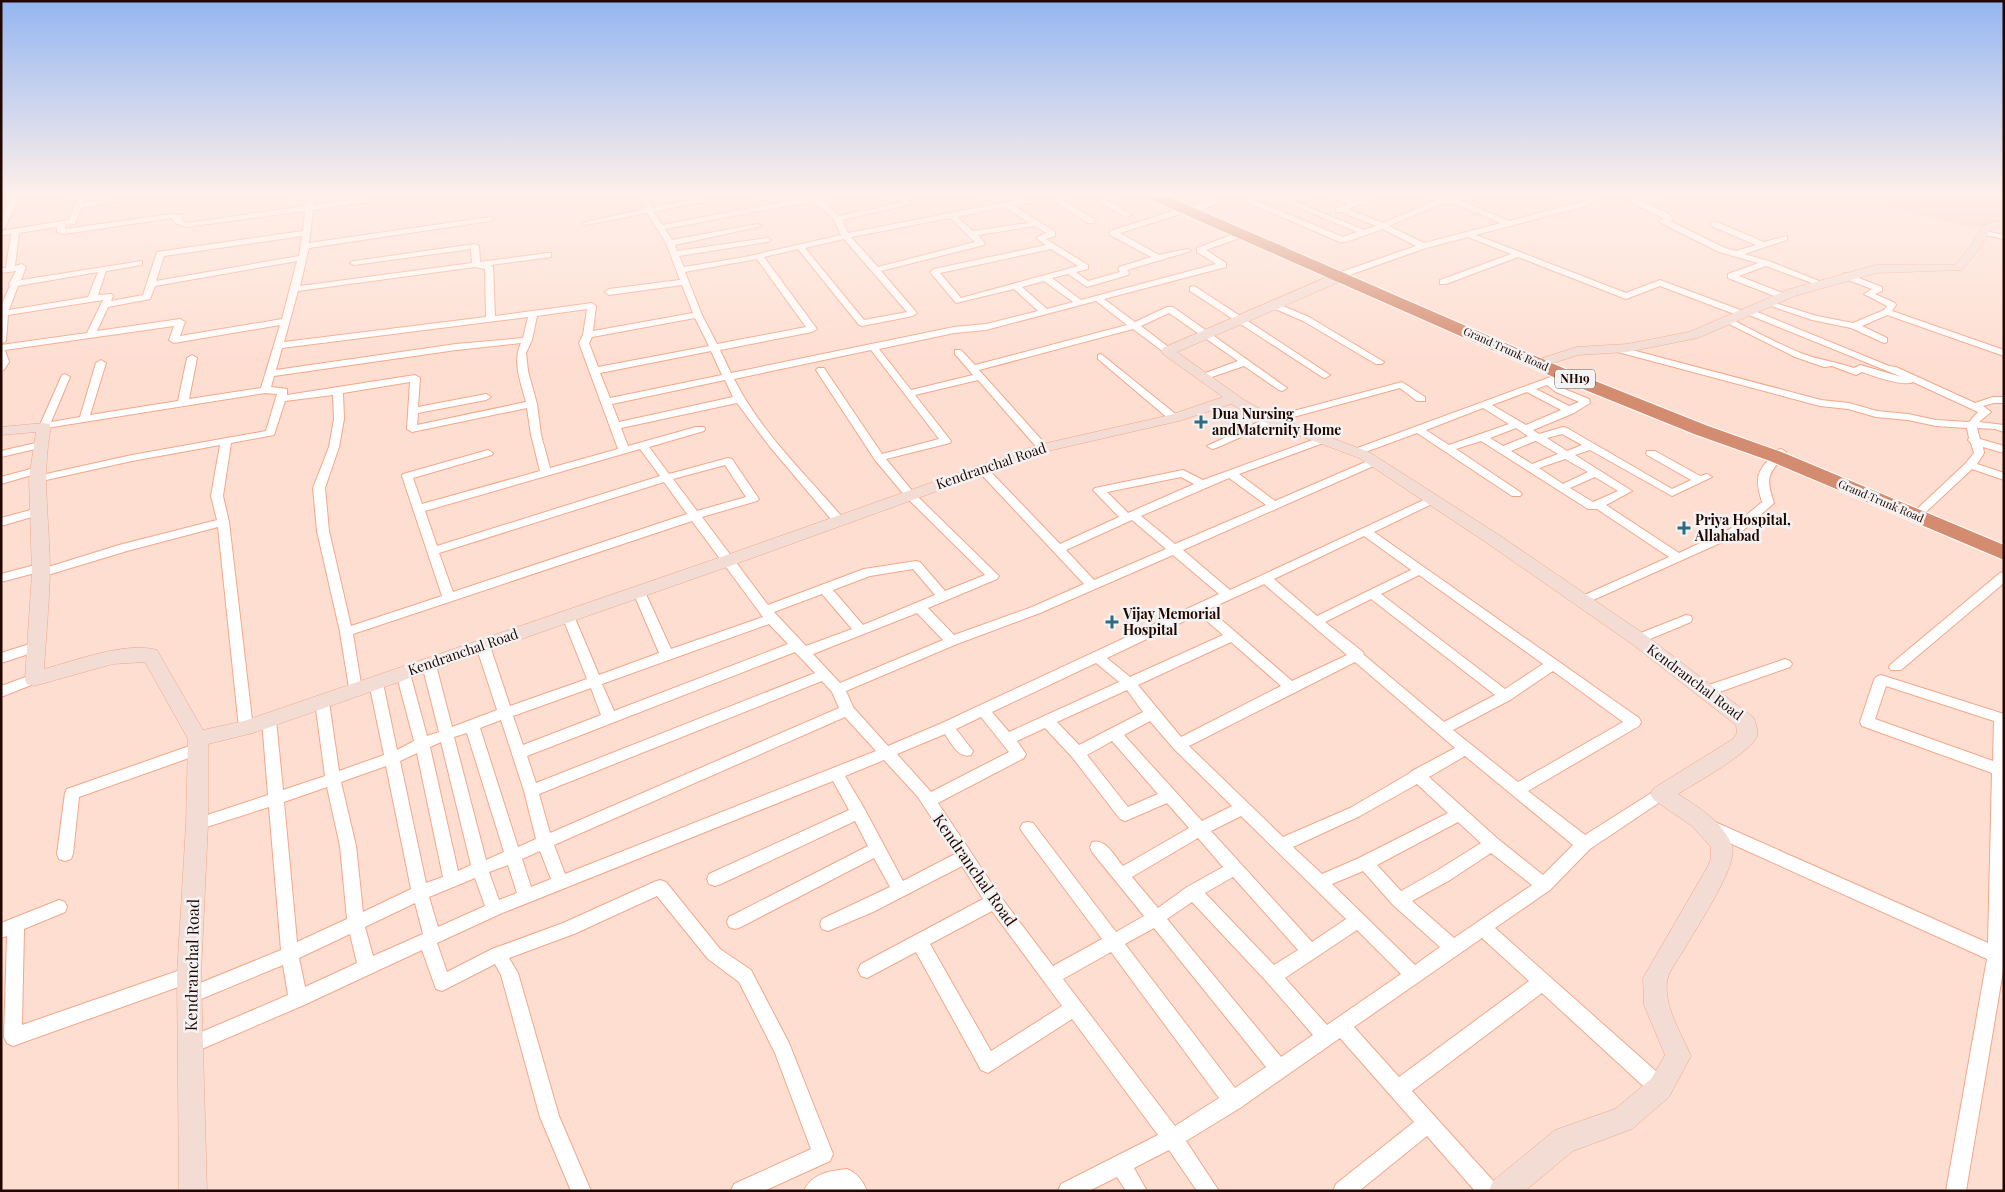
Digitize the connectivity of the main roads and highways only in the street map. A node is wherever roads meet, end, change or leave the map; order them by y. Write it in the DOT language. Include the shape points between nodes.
graph roads {
  1 [pos="1279,250"];
  2 [pos="1290,250"];
  3 [pos="1341,276"];
  4 [pos="1779,454"];
  5 [pos="2004,545"];
  6 [pos="2004,554"];
  1 -- 3 [label="highway, Grand Trunk Road / NH19"];
  2 -- 3 [label="highway, Grand Trunk Road / NH19"];
  3 -- 4 [label="highway, Grand Trunk Road / NH19"];
  3 -- 4 [label="highway, Grand Trunk Road / NH19" via="1556,377 1701,430"];
  4 -- 5 [label="highway, Grand Trunk Road / NH19"];
  4 -- 6 [label="highway, Grand Trunk Road / NH19"];
}
